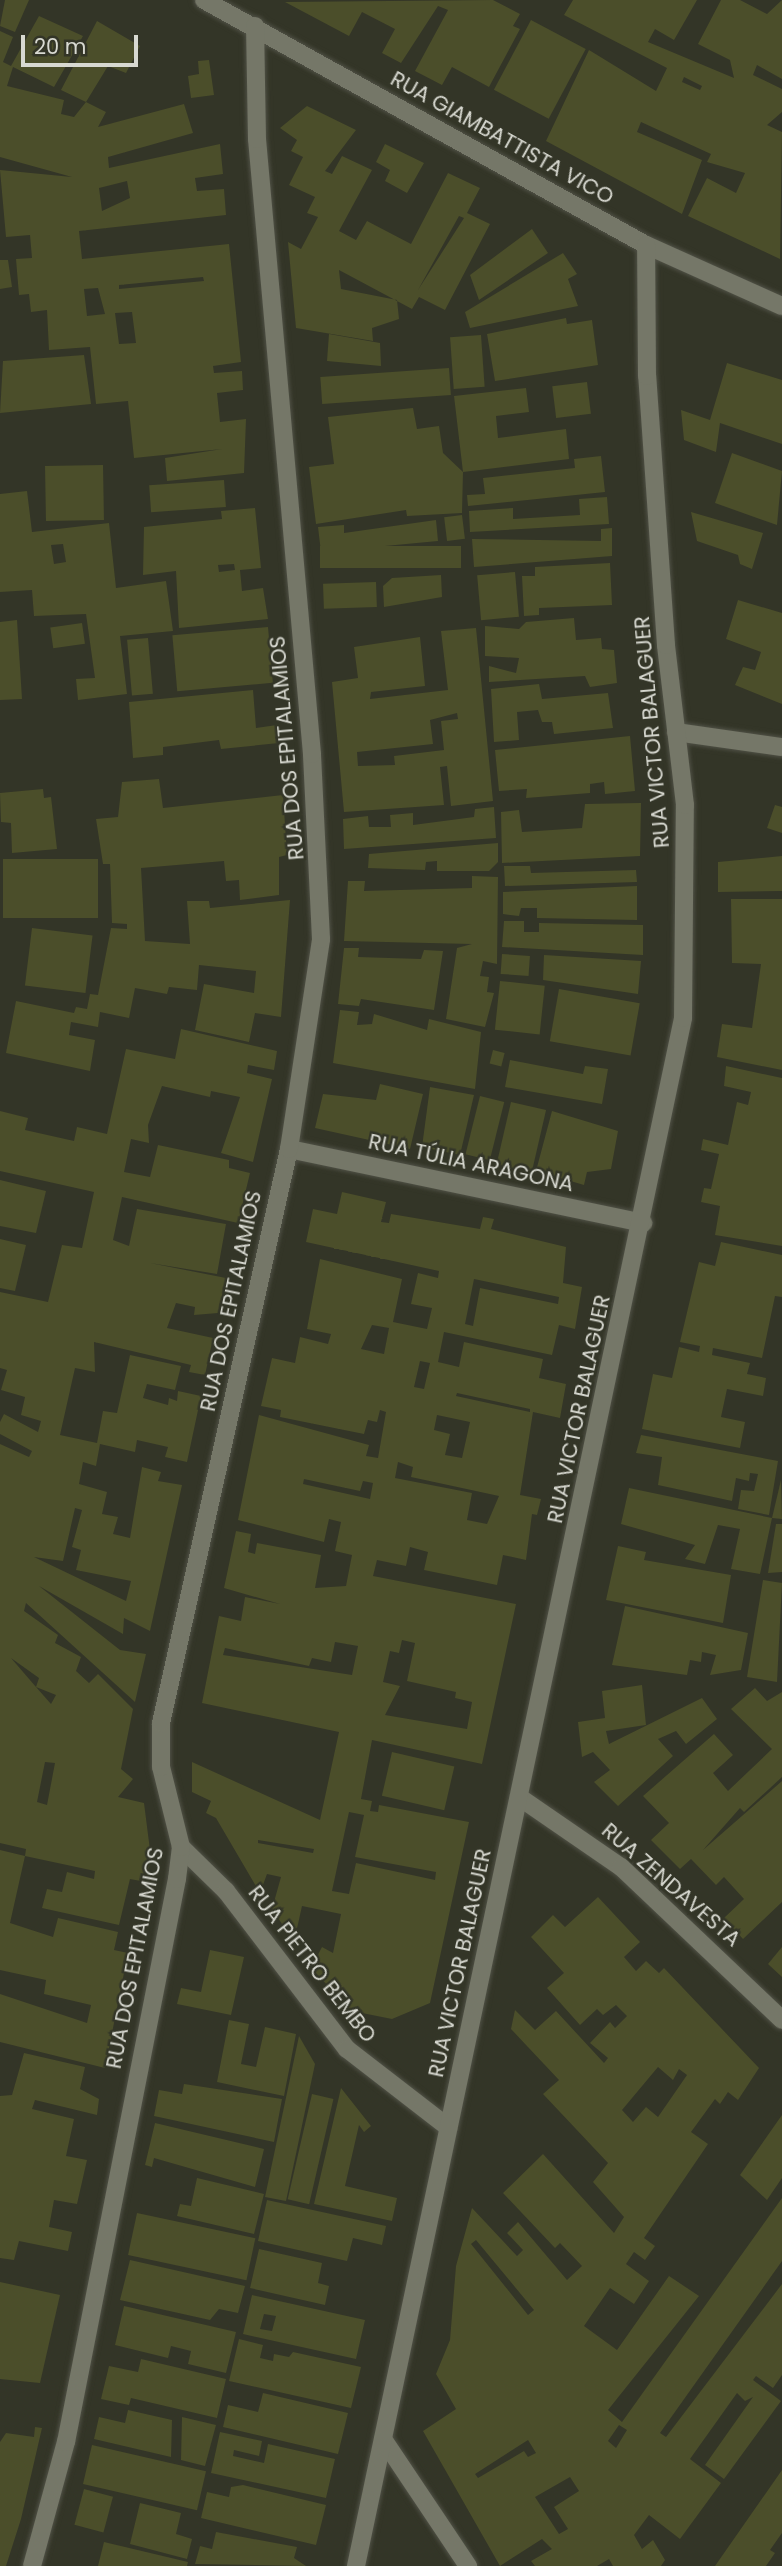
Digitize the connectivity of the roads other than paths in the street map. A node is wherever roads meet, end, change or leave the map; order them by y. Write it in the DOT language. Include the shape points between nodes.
graph roads {
  1 [pos="204,0"];
  2 [pos="255,26"];
  3 [pos="646,245"];
  4 [pos="782,306"];
  5 [pos="676,732"];
  6 [pos="782,747"];
  7 [pos="289,1149"];
  8 [pos="643,1223"];
  9 [pos="519,1797"];
  10 [pos="181,1847"];
  11 [pos="782,2020"];
  12 [pos="449,2127"];
  13 [pos="383,2439"];
  14 [pos="32,2566"];
  15 [pos="356,2566"];
  16 [pos="468,2566"];
  1 -- 2 [label="street, RUA GIAMBATTISTA VICO"];
  2 -- 3 [label="street, RUA GIAMBATTISTA VICO"];
  2 -- 7 [label="street, RUA DOS EPITALAMIOS" via="257,139 323,906"];
  3 -- 4 [label="street, RUA GIAMBATTISTA VICO"];
  3 -- 5 [label="street, RUA VICTOR BALAGUER" via="647,376"];
  5 -- 6 [label="street"];
  5 -- 8 [label="street, RUA VICTOR BALAGUER" via="687,866 683,1018"];
  7 -- 8 [label="street, RUA TÚLIA ARAGONA"];
  7 -- 10 [label="street, RUA DOS EPITALAMIOS" via="161,1723 161,1767"];
  8 -- 9 [label="street, RUA VICTOR BALAGUER"];
  9 -- 11 [label="street, RUA ZENDAVESTA" via="621,1867"];
  9 -- 12 [label="street, RUA VICTOR BALAGUER"];
  10 -- 12 [label="street, RUA PIETRO BEMBO" via="226,1891 347,2049"];
  10 -- 14 [label="street, RUA DOS EPITALAMIOS" via="66,2442"];
  12 -- 13 [label="street, RUA VICTOR BALAGUER"];
  13 -- 15 [label="street, RUA VICTOR BALAGUER"];
  13 -- 16 [label="street"];
}
